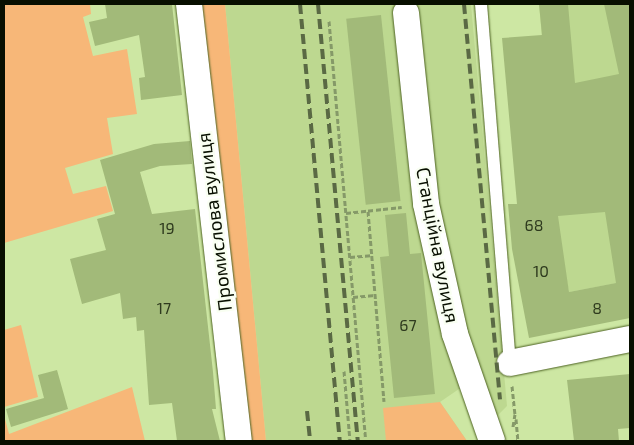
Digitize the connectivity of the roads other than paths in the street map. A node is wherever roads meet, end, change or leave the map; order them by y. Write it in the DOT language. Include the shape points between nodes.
graph roads {
  1 [pos="189,4"];
  2 [pos="481,4"];
  3 [pos="406,8"];
  4 [pos="630,339"];
  5 [pos="510,363"];
  6 [pos="501,438"];
  7 [pos="239,441"];
  1 -- 7 [label="street, Промислова вулиця"];
  2 -- 5 [label="lane"];
  3 -- 6 [label="street, Станційна вулиця" via="426,204 457,341"];
  4 -- 5 [label="street"];
}
